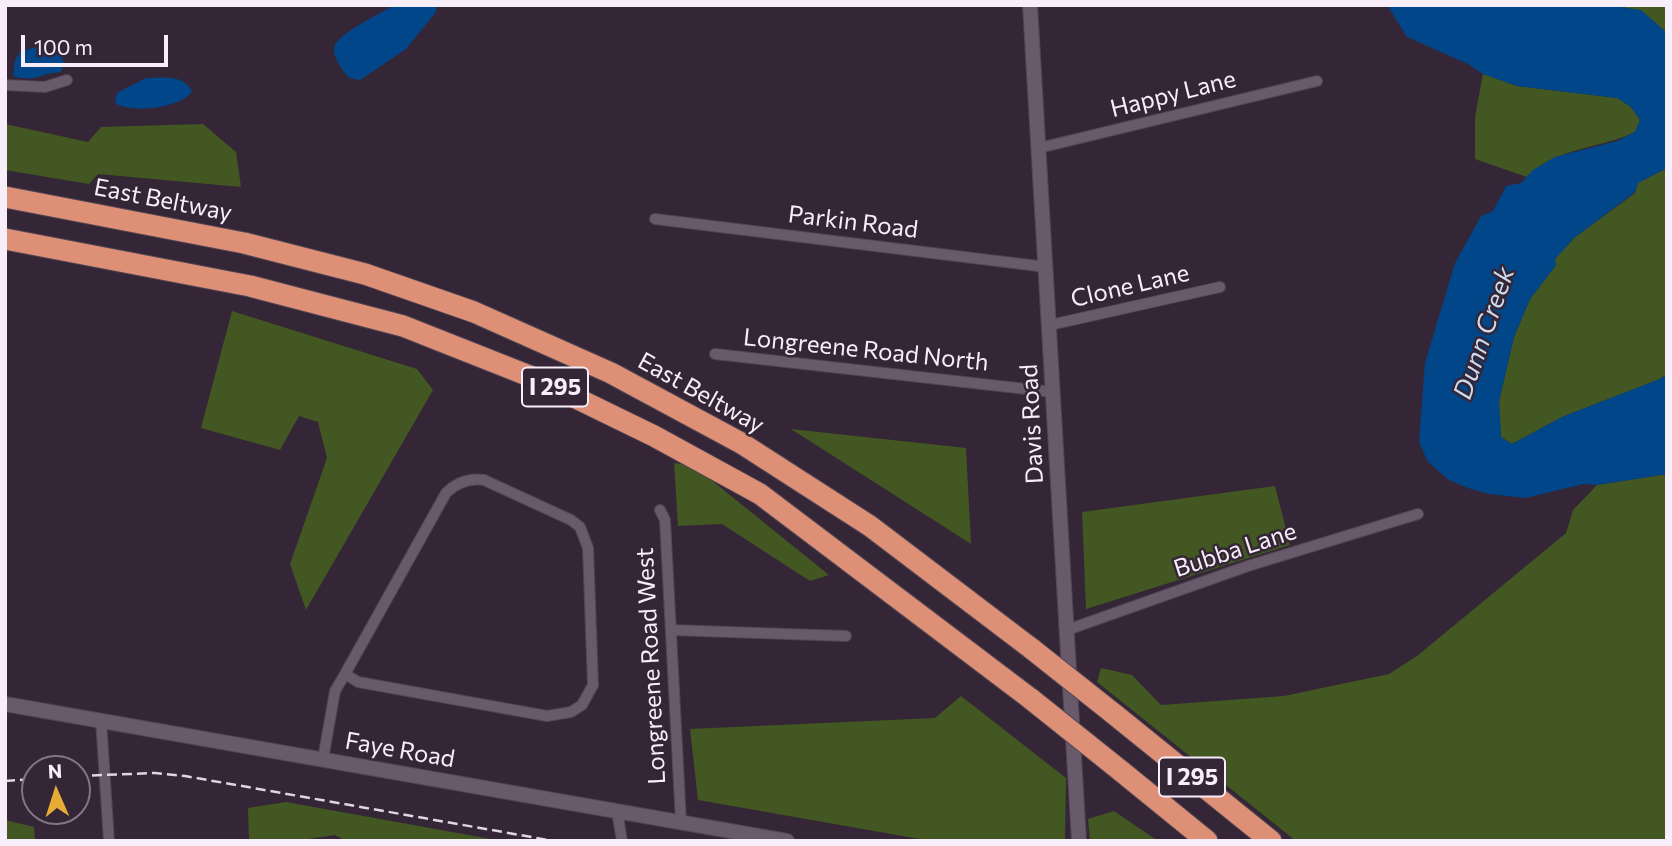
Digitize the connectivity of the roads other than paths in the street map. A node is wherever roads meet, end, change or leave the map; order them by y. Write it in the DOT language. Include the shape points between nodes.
graph roads {
  1 [pos="1030,5"];
  2 [pos="67,80"];
  3 [pos="1317,81"];
  4 [pos="5,85"];
  5 [pos="1040,148"];
  6 [pos="5,197"];
  7 [pos="655,219"];
  8 [pos="5,239"];
  9 [pos="1046,267"];
  10 [pos="1220,287"];
  11 [pos="1050,325"];
  12 [pos="715,354"];
  13 [pos="1053,392"];
  14 [pos="459,468"];
  15 [pos="464,481"];
  16 [pos="660,510"];
  17 [pos="1418,514"];
  18 [pos="671,630"];
  19 [pos="1067,630"];
  20 [pos="846,636"];
  21 [pos="345,674"];
  22 [pos="5,704"];
  23 [pos="101,720"];
  24 [pos="323,759"];
  25 [pos="617,811"];
  26 [pos="681,822"];
  27 [pos="109,841"];
  28 [pos="622,841"];
  29 [pos="787,841"];
  30 [pos="1079,841"];
  31 [pos="1207,841"];
  32 [pos="1271,841"];
  1 -- 5 [label="street, Davis Road"];
  2 -- 4 [label="street" via="45,87"];
  3 -- 5 [label="street, Happy Lane"];
  5 -- 9 [label="street, Davis Road"];
  6 -- 32 [label="highway, East Beltway / I 295, bridge" via="244,243 365,274 486,318 611,373 741,443 870,526"];
  7 -- 9 [label="street, Parkin Road"];
  8 -- 31 [label="highway, I 295, bridge" via="250,286 403,327 537,379 654,436 760,494 1031,699"];
  9 -- 11 [label="street, Davis Road"];
  10 -- 11 [label="street, Clone Lane"];
  11 -- 13 [label="street, Davis Road"];
  12 -- 13 [label="street, Longreene Road North"];
  13 -- 19 [label="street, Davis Road"];
  14 -- 15 [label="street"];
  15 -- 21 [label="street" via="446,493"];
  15 -- 21 [label="street" via="484,480 571,520 585,536 595,673 585,710 547,716 358,682"];
  16 -- 18 [label="street, Longreene Road West"];
  17 -- 19 [label="street, Bubba Lane" via="1248,566"];
  18 -- 20 [label="street"];
  18 -- 26 [label="street, Longreene Road West"];
  19 -- 30 [label="street, Davis Road"];
  21 -- 24 [label="street" via="335,691"];
  22 -- 23 [label="street, Faye Road"];
  23 -- 24 [label="street, Faye Road"];
  23 -- 27 [label="street"];
  24 -- 25 [label="street, Faye Road"];
  25 -- 26 [label="street, Faye Road"];
  25 -- 28 [label="street"];
  26 -- 29 [label="street, Faye Road"];
}
